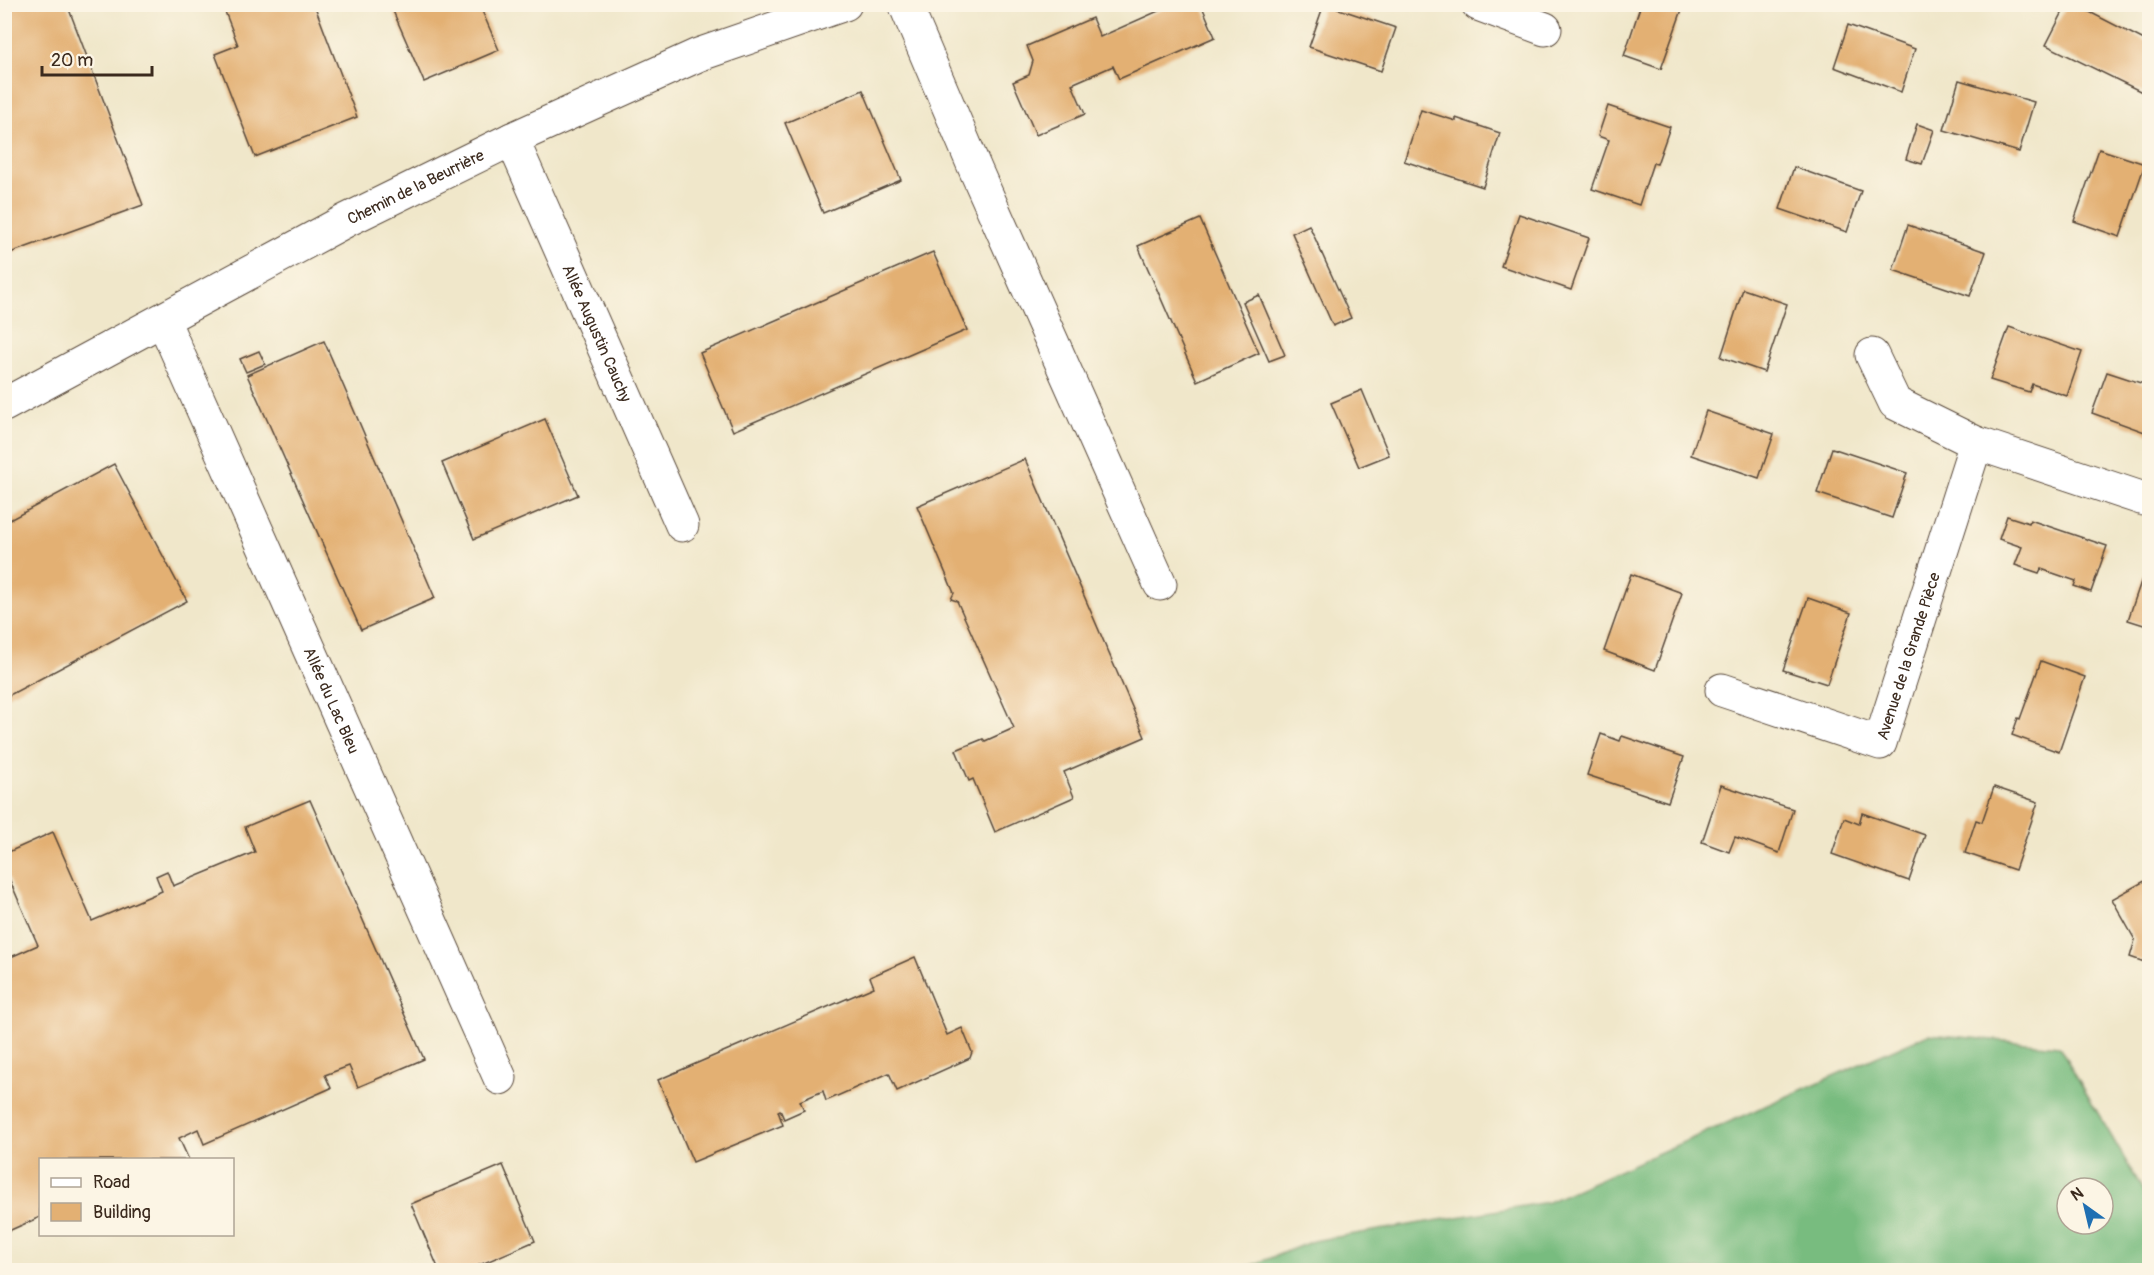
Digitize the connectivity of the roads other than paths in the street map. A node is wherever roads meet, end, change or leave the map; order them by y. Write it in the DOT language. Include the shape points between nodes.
graph roads {
  1 [pos="845,4"];
  2 [pos="905,4"];
  3 [pos="1478,4"];
  4 [pos="1545,29"];
  5 [pos="512,139"];
  6 [pos="163,320"];
  7 [pos="1872,355"];
  8 [pos="4,405"];
  9 [pos="1976,443"];
  10 [pos="2150,501"];
  11 [pos="682,525"];
  12 [pos="1160,584"];
  13 [pos="1722,690"];
  14 [pos="500,1078"];
  1 -- 5 [label="street, Chemin de la Beurrière" via="698,55"];
  2 -- 12 [label="street"];
  3 -- 4 [label="street"];
  5 -- 6 [label="street, Chemin de la Beurrière" via="347,220"];
  5 -- 11 [label="street, Allée Augustin Cauchy"];
  6 -- 8 [label="street, Chemin de la Beurrière"];
  6 -- 14 [label="street, Allée du Lac Bleu"];
  7 -- 9 [label="street" via="1895,403"];
  9 -- 10 [label="street"];
  9 -- 13 [label="street, Avenue de la Grande Pièce" via="1880,743"];
}
